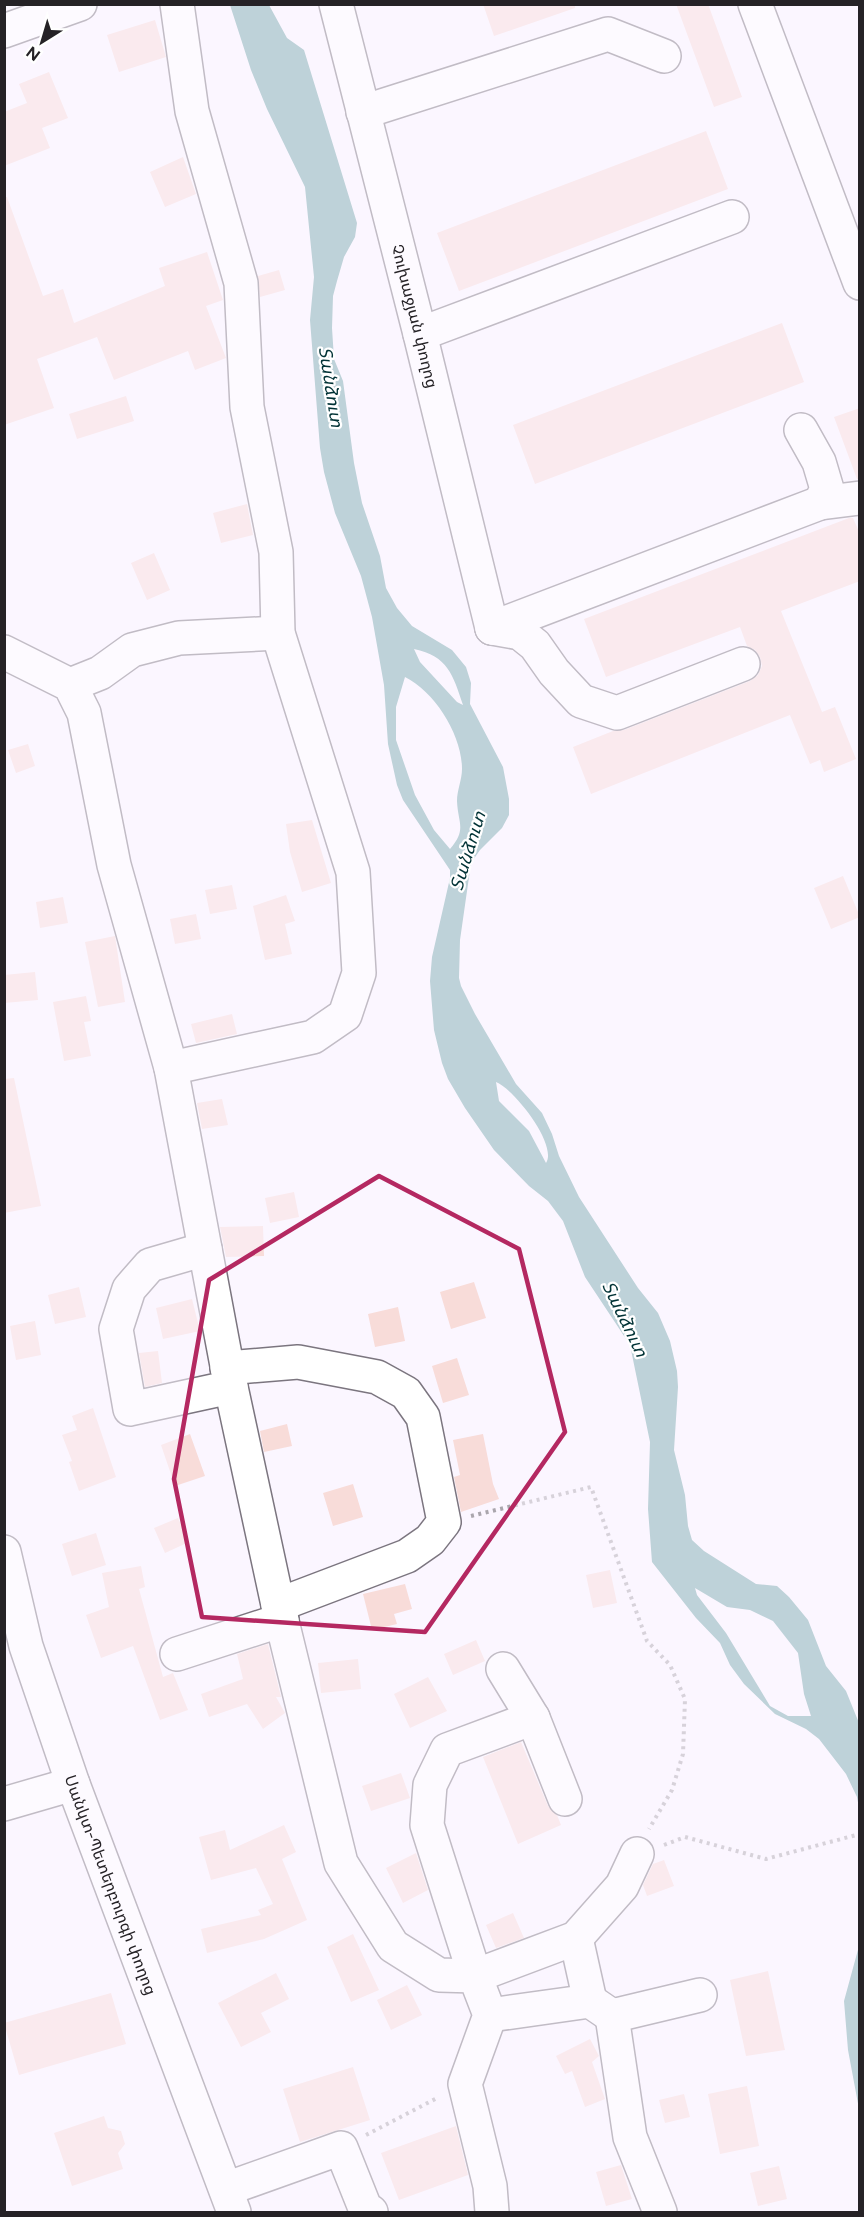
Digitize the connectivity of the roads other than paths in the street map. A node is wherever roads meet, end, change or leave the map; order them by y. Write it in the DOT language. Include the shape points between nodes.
graph roads {
  1 [pos="80,4"];
  2 [pos="177,4"];
  3 [pos="336,4"];
  4 [pos="755,4"];
  5 [pos="4,30"];
  6 [pos="664,56"];
  7 [pos="363,112"];
  8 [pos="732,217"];
  9 [pos="860,283"];
  10 [pos="420,334"];
  11 [pos="801,430"];
  12 [pos="860,498"];
  13 [pos="820,503"];
  14 [pos="492,628"];
  15 [pos="278,633"];
  16 [pos="4,652"];
  17 [pos="743,664"];
  18 [pos="70,684"];
  19 [pos="171,1068"];
  20 [pos="205,1249"];
  21 [pos="229,1377"];
  22 [pos="5,1560"];
  23 [pos="280,1613"];
  24 [pos="177,1654"];
  25 [pos="503,1669"];
  26 [pos="533,1718"];
  27 [pos="73,1784"];
  28 [pos="565,1799"];
  29 [pos="4,1804"];
  30 [pos="637,1854"];
  31 [pos="576,1938"];
  32 [pos="475,1976"];
  33 [pos="700,1995"];
  34 [pos="601,2008"];
  35 [pos="490,2015"];
  36 [pos="230,2200"];
  37 [pos="485,2204"];
  38 [pos="371,2212"];
  39 [pos="660,2212"];
  1 -- 5 [label="main road"];
  2 -- 15 [label="main road" via="192,111 241,282 247,407 276,552"];
  3 -- 7 [label="main road, Չուխաջյան փողոց"];
  4 -- 9 [label="main road"];
  6 -- 7 [label="main road" via="608,34"];
  7 -- 10 [label="main road, Չուխաջյան փողոց"];
  8 -- 10 [label="main road"];
  10 -- 14 [label="main road, Չուխաջյան փողոց"];
  11 -- 13 [label="main road" via="819,462 827,489"];
  12 -- 13 [label="main road"];
  13 -- 14 [label="main road"];
  14 -- 17 [label="main road" via="520,633 535,645 581,701 617,713"];
  15 -- 18 [label="main road" via="179,638 132,650 100,674"];
  15 -- 19 [label="main road" via="353,872 359,973 345,1016 313,1037"];
  16 -- 18 [label="main road"];
  18 -- 19 [label="main road" via="84,713 114,865"];
  19 -- 20 [label="main road"];
  20 -- 21 [label="main road"];
  20 -- 21 [label="main road" via="150,1265 129,1289 116,1329 130,1409"];
  21 -- 23 [label="main road"];
  21 -- 23 [label="main road" via="298,1362 377,1377 406,1393 423,1417 444,1522 430,1540 407,1556"];
  22 -- 27 [label="main road, Սանկտ-Պետերբուրգի փողոց" via="26,1646"];
  23 -- 24 [label="main road"];
  23 -- 32 [label="main road" via="341,1863 393,1946 439,1975"];
  25 -- 26 [label="main road"];
  26 -- 28 [label="main road"];
  26 -- 32 [label="main road" via="447,1750 430,1785 428,1825"];
  27 -- 29 [label="main road"];
  27 -- 36 [label="main road, Սանկտ-Պետերբուրգի փողոց"];
  30 -- 31 [label="main road" via="622,1886"];
  31 -- 32 [label="main road"];
  31 -- 34 [label="main road"];
  32 -- 35 [label="main road"];
  33 -- 34 [label="main road"];
  34 -- 35 [label="main road"];
  34 -- 39 [label="main road" via="630,2137"];
  35 -- 37 [label="main road" via="465,2084"];
  36 -- 38 [label="main road" via="341,2148 364,2208"];
}
